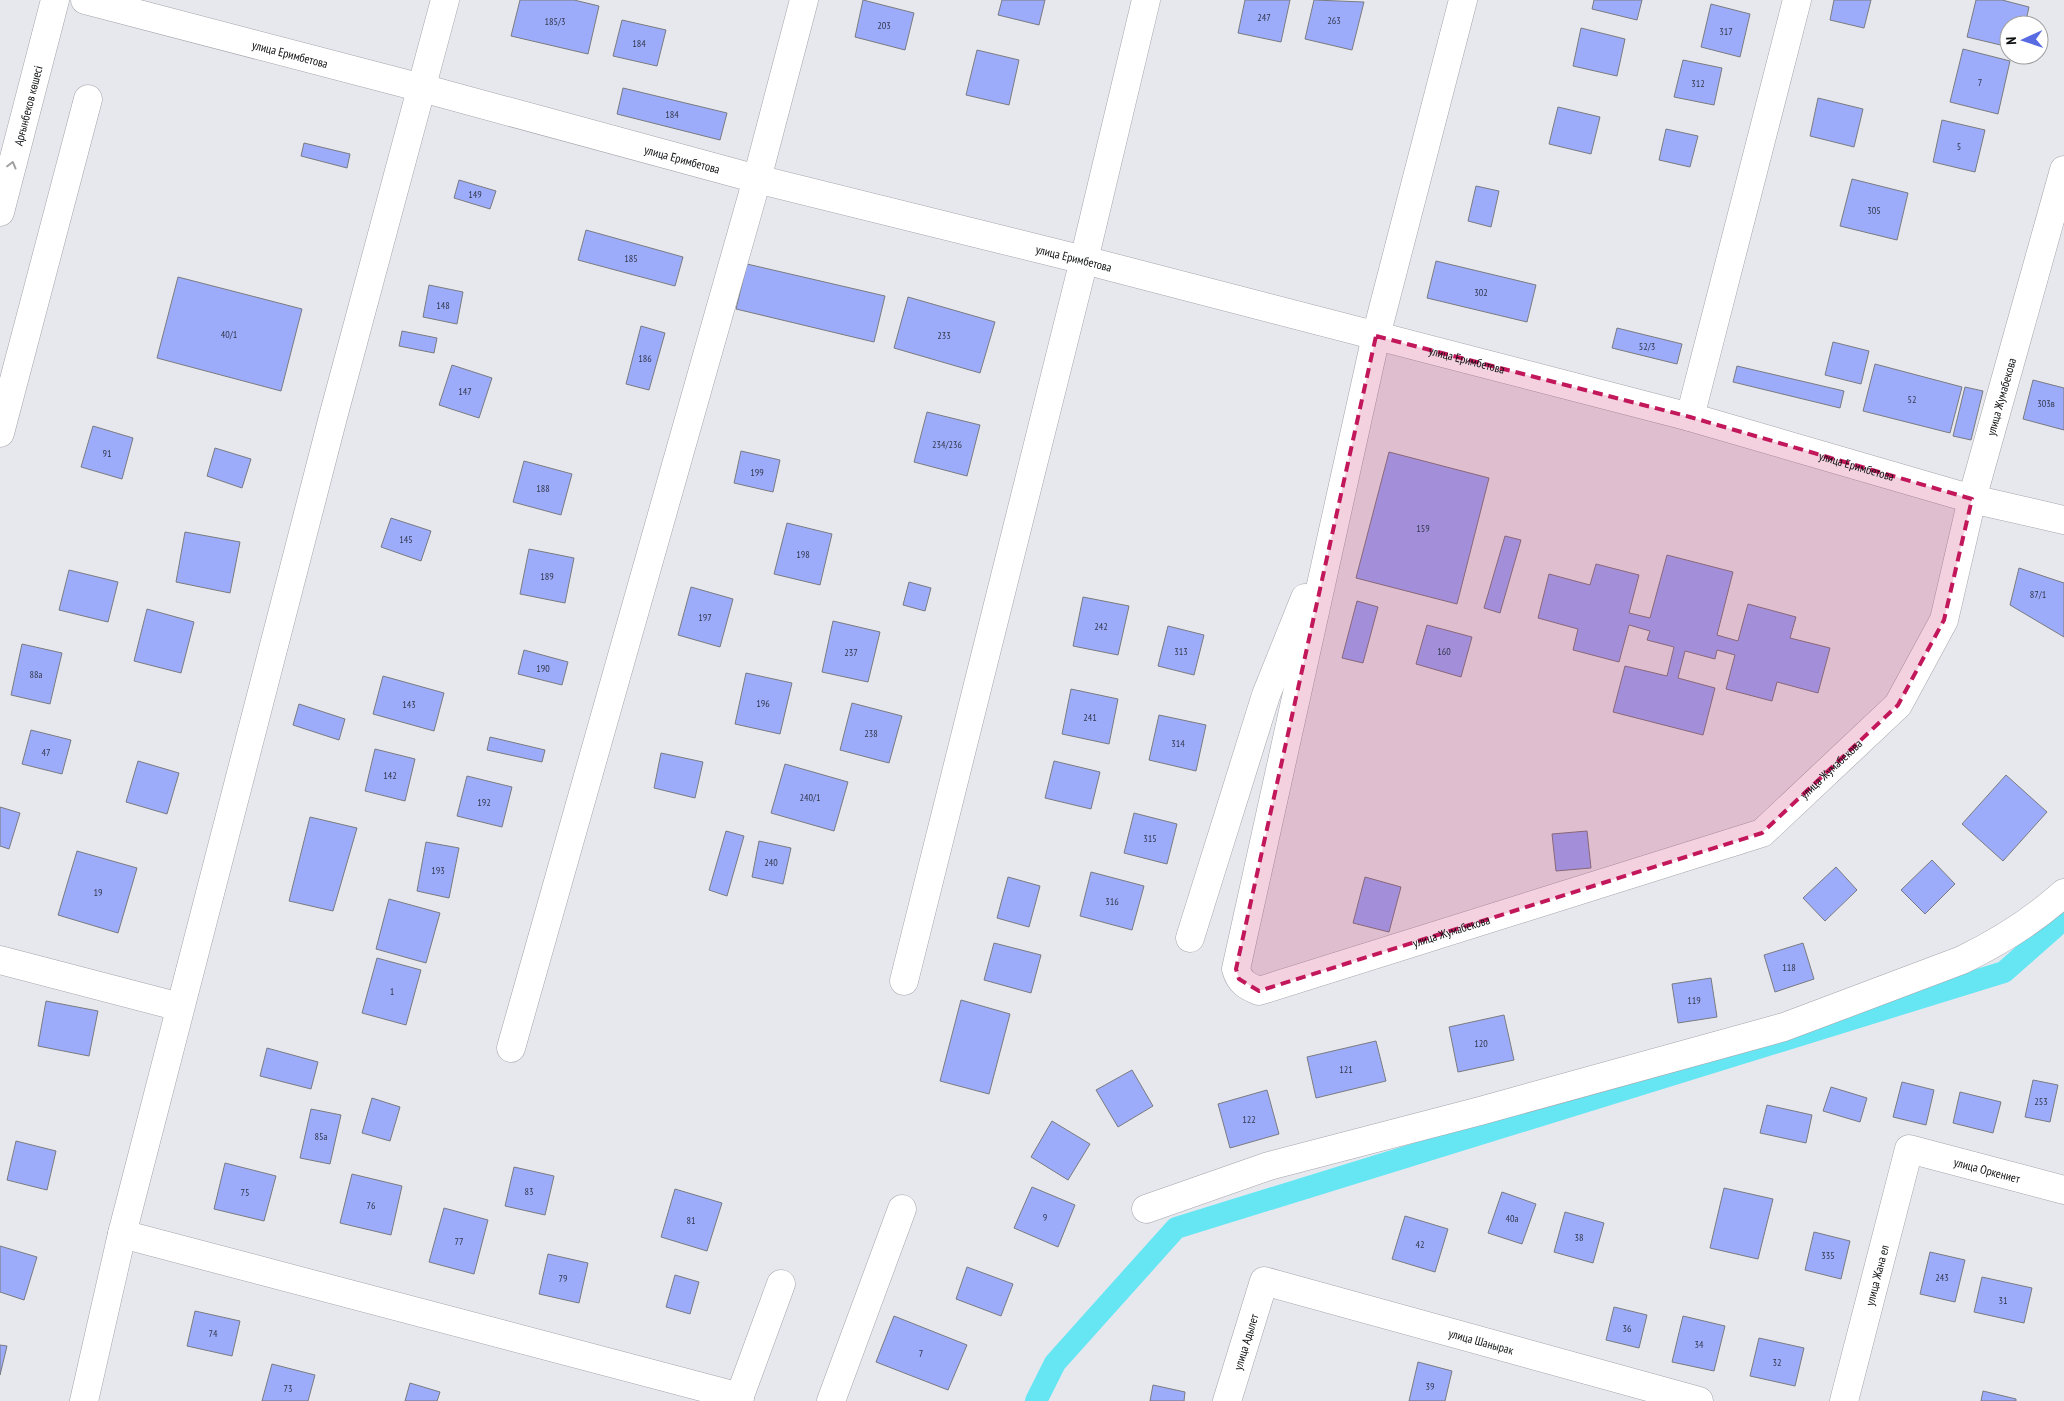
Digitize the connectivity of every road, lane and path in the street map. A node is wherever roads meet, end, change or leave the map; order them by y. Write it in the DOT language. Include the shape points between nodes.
graph roads {
  1 [pos="56,0"];
  2 [pos="85,0"];
  3 [pos="445,0"];
  4 [pos="804,0"];
  5 [pos="1146,0"];
  6 [pos="1463,0"];
  7 [pos="1797,0"];
  8 [pos="422,88"];
  9 [pos="88,99"];
  10 [pos="2064,170"];
  11 [pos="757,179"];
  12 [pos="0,212"];
  13 [pos="1084,260"];
  14 [pos="1376,336"];
  15 [pos="1690,417"];
  16 [pos="0,433"];
  17 [pos="1972,499"];
  18 [pos="2064,520"];
  19 [pos="1335,525"];
  20 [pos="2064,893"];
  21 [pos="1190,938"];
  22 [pos="0,960"];
  23 [pos="904,981"];
  24 [pos="180,1007"];
  25 [pos="511,1048"];
  26 [pos="1909,1149"];
  27 [pos="2064,1190"];
  28 [pos="902,1209"];
  29 [pos="1146,1209"];
  30 [pos="122,1234"];
  31 [pos="1264,1281"];
  32 [pos="780,1284"];
  33 [pos="739,1399"];
  34 [pos="84,1401"];
  35 [pos="832,1401"];
  36 [pos="1226,1401"];
  37 [pos="1699,1401"];
  38 [pos="1844,1401"];
  12 -- 1 [label="street, Арғынбеков көшесі, one-way"];
  2 -- 8 [label="street, улица Еримбетова"];
  3 -- 8 [label="street"];
  4 -- 11 [label="street"];
  5 -- 13 [label="street"];
  6 -- 14 [label="street"];
  7 -- 15 [label="street"];
  8 -- 11 [label="street, улица Еримбетова"];
  8 -- 24 [label="street"];
  9 -- 16 [label="street"];
  10 -- 17 [label="street, улица Жумабекова"];
  11 -- 13 [label="street, улица Еримбетова"];
  11 -- 25 [label="street"];
  13 -- 14 [label="street, улица Еримбетова"];
  13 -- 23 [label="street"];
  14 -- 15 [label="street, улица Еримбетова"];
  14 -- 19 [label="street"];
  15 -- 17 [label="street, улица Еримбетова"];
  17 -- 18 [label="street, улица Еримбетова"];
  17 -- 19 [label="street, улица Жумабекова" via="1944,620 1898,705 1762,833 1259,991 1239,979 1236,970"];
  19 -- 21 [label="street" via="1266,695"];
  20 -- 29 [label="street" via="2017,929 1962,960 1784,1026 1490,1109 1269,1166"];
  22 -- 24 [label="street"];
  24 -- 30 [label="street"];
  26 -- 27 [label="street, улица Оркениет"];
  26 -- 38 [label="street, улица Жана ел"];
  28 -- 35 [label="street"];
  30 -- 33 [label="street"];
  30 -- 34 [label="street"];
  31 -- 36 [label="street, улица Адылет"];
  31 -- 37 [label="street, улица Шанырак"];
  32 -- 33 [label="street"];
}
